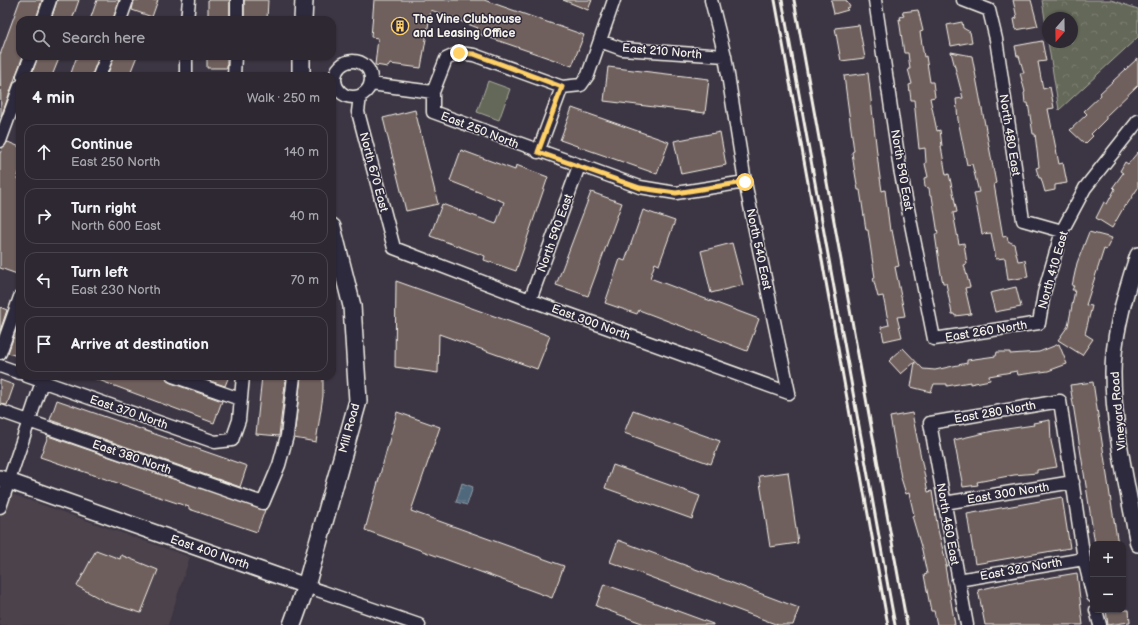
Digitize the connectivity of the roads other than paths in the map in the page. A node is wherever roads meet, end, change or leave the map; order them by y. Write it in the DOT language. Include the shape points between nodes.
graph roads {
  1 [pos="50,0"];
  2 [pos="127,0"];
  3 [pos="189,0"];
  4 [pos="238,0"];
  5 [pos="304,0"];
  6 [pos="614,0"];
  7 [pos="711,0"];
  8 [pos="874,0"];
  9 [pos="963,0"];
  10 [pos="44,16"];
  11 [pos="121,16"];
  12 [pos="187,16"];
  13 [pos="237,16"];
  14 [pos="302,16"];
  15 [pos="600,41"];
  16 [pos="725,56"];
  17 [pos="29,60"];
  18 [pos="105,60"];
  19 [pos="186,60"];
  20 [pos="235,60"];
  21 [pos="301,60"];
  22 [pos="25,72"];
  23 [pos="101,72"];
  24 [pos="186,72"];
  25 [pos="234,72"];
  26 [pos="301,72"];
  27 [pos="336,74"];
  28 [pos="371,84"];
  29 [pos="562,87"];
  30 [pos="336,88"];
  31 [pos="433,92"];
  32 [pos="360,96"];
  33 [pos="16,106"];
  34 [pos="1138,121"];
  35 [pos="0,141"];
  36 [pos="538,152"];
  37 [pos="579,166"];
  38 [pos="745,182"];
  39 [pos="1062,231"];
  40 [pos="336,243"];
  41 [pos="394,248"];
  42 [pos="1138,255"];
  43 [pos="530,300"];
  44 [pos="16,308"];
  45 [pos="1038,322"];
  46 [pos="934,339"];
  47 [pos="0,353"];
  48 [pos="0,366"];
  49 [pos="16,372"];
  50 [pos="43,380"];
  51 [pos="46,380"];
  52 [pos="185,380"];
  53 [pos="242,380"];
  54 [pos="294,380"];
  55 [pos="789,393"];
  56 [pos="240,399"];
  57 [pos="0,410"];
  58 [pos="28,420"];
  59 [pos="930,423"];
  60 [pos="4,479"];
  61 [pos="1073,482"];
  62 [pos="944,503"];
  63 [pos="0,507"];
  64 [pos="1138,544"];
  65 [pos="1084,559"];
  66 [pos="958,580"];
  67 [pos="1090,584"];
  68 [pos="306,586"];
  69 [pos="1097,613"];
  70 [pos="292,625"];
  71 [pos="420,625"];
  72 [pos="967,625"];
  73 [pos="1100,625"];
  1 -- 10 [label="street"];
  2 -- 11 [label="street"];
  3 -- 12 [label="street"];
  4 -- 13 [label="street"];
  5 -- 14 [label="main road"];
  6 -- 15 [label="street"];
  7 -- 16 [label="street, North 540 East"];
  8 -- 46 [label="street, North 590 East" via="900,169"];
  9 -- 39 [label="street, North 480 East" via="989,10 996,39 1023,220"];
  15 -- 16 [label="street, East 210 North" via="622,49"];
  15 -- 29 [label="street" via="588,75 581,85"];
  16 -- 38 [label="street, North 540 East"];
  17 -- 22 [label="street"];
  18 -- 23 [label="street"];
  19 -- 24 [label="street"];
  20 -- 25 [label="street"];
  21 -- 26 [label="main road"];
  27 -- 28 [label="street" via="343,64 355,61 370,72"];
  28 -- 31 [label="street"];
  28 -- 32 [label="street"];
  29 -- 31 [label="street" via="474,54 459,53 446,59"];
  29 -- 36 [label="street"];
  30 -- 32 [label="street" via="349,97"];
  31 -- 36 [label="street, East 250 North" via="433,112"];
  32 -- 41 [label="street, North 670 East" via="358,112"];
  33 -- 35 [label="street"];
  34 -- 39 [label="street, North 410 East" via="1084,188"];
  36 -- 37 [label="street, East 250 North"];
  37 -- 38 [label="street, East 250 North" via="640,188 676,193"];
  37 -- 43 [label="street, North 590 East"];
  38 -- 55 [label="street, North 540 East"];
  39 -- 45 [label="street, North 410 East"];
  40 -- 68 [label="main road, Mill Road" via="352,306 358,401"];
  41 -- 43 [label="street, East 300 North"];
  42 -- 64 [label="street, Vineyard Road" via="1118,329 1113,373 1119,436"];
  43 -- 55 [label="street, East 300 North"];
  44 -- 47 [label="street"];
  45 -- 46 [label="street, East 260 North"];
  48 -- 49 [label="street"];
  50 -- 58 [label="street"];
  51 -- 56 [label="street, East 370 North" via="215,442 232,440 239,420"];
  52 -- 56 [label="street"];
  53 -- 56 [label="street"];
  54 -- 58 [label="street, East 380 North" via="287,436 279,465 263,503"];
  57 -- 58 [label="street, East 380 North"];
  58 -- 60 [label="street"];
  59 -- 61 [label="street, East 280 North" via="1060,401"];
  59 -- 62 [label="street, North 460 East"];
  60 -- 63 [label="street"];
  60 -- 68 [label="street, East 400 North"];
  61 -- 62 [label="street, East 300 North"];
  61 -- 65 [label="street"];
  62 -- 66 [label="street, North 460 East"];
  65 -- 66 [label="street, East 320 North"];
  65 -- 67 [label="street"];
  66 -- 72 [label="street, North 460 East"];
  68 -- 70 [label="main road, Mill Road"];
  68 -- 71 [label="street, East 400 North"];
  69 -- 73 [label="street"];
}
